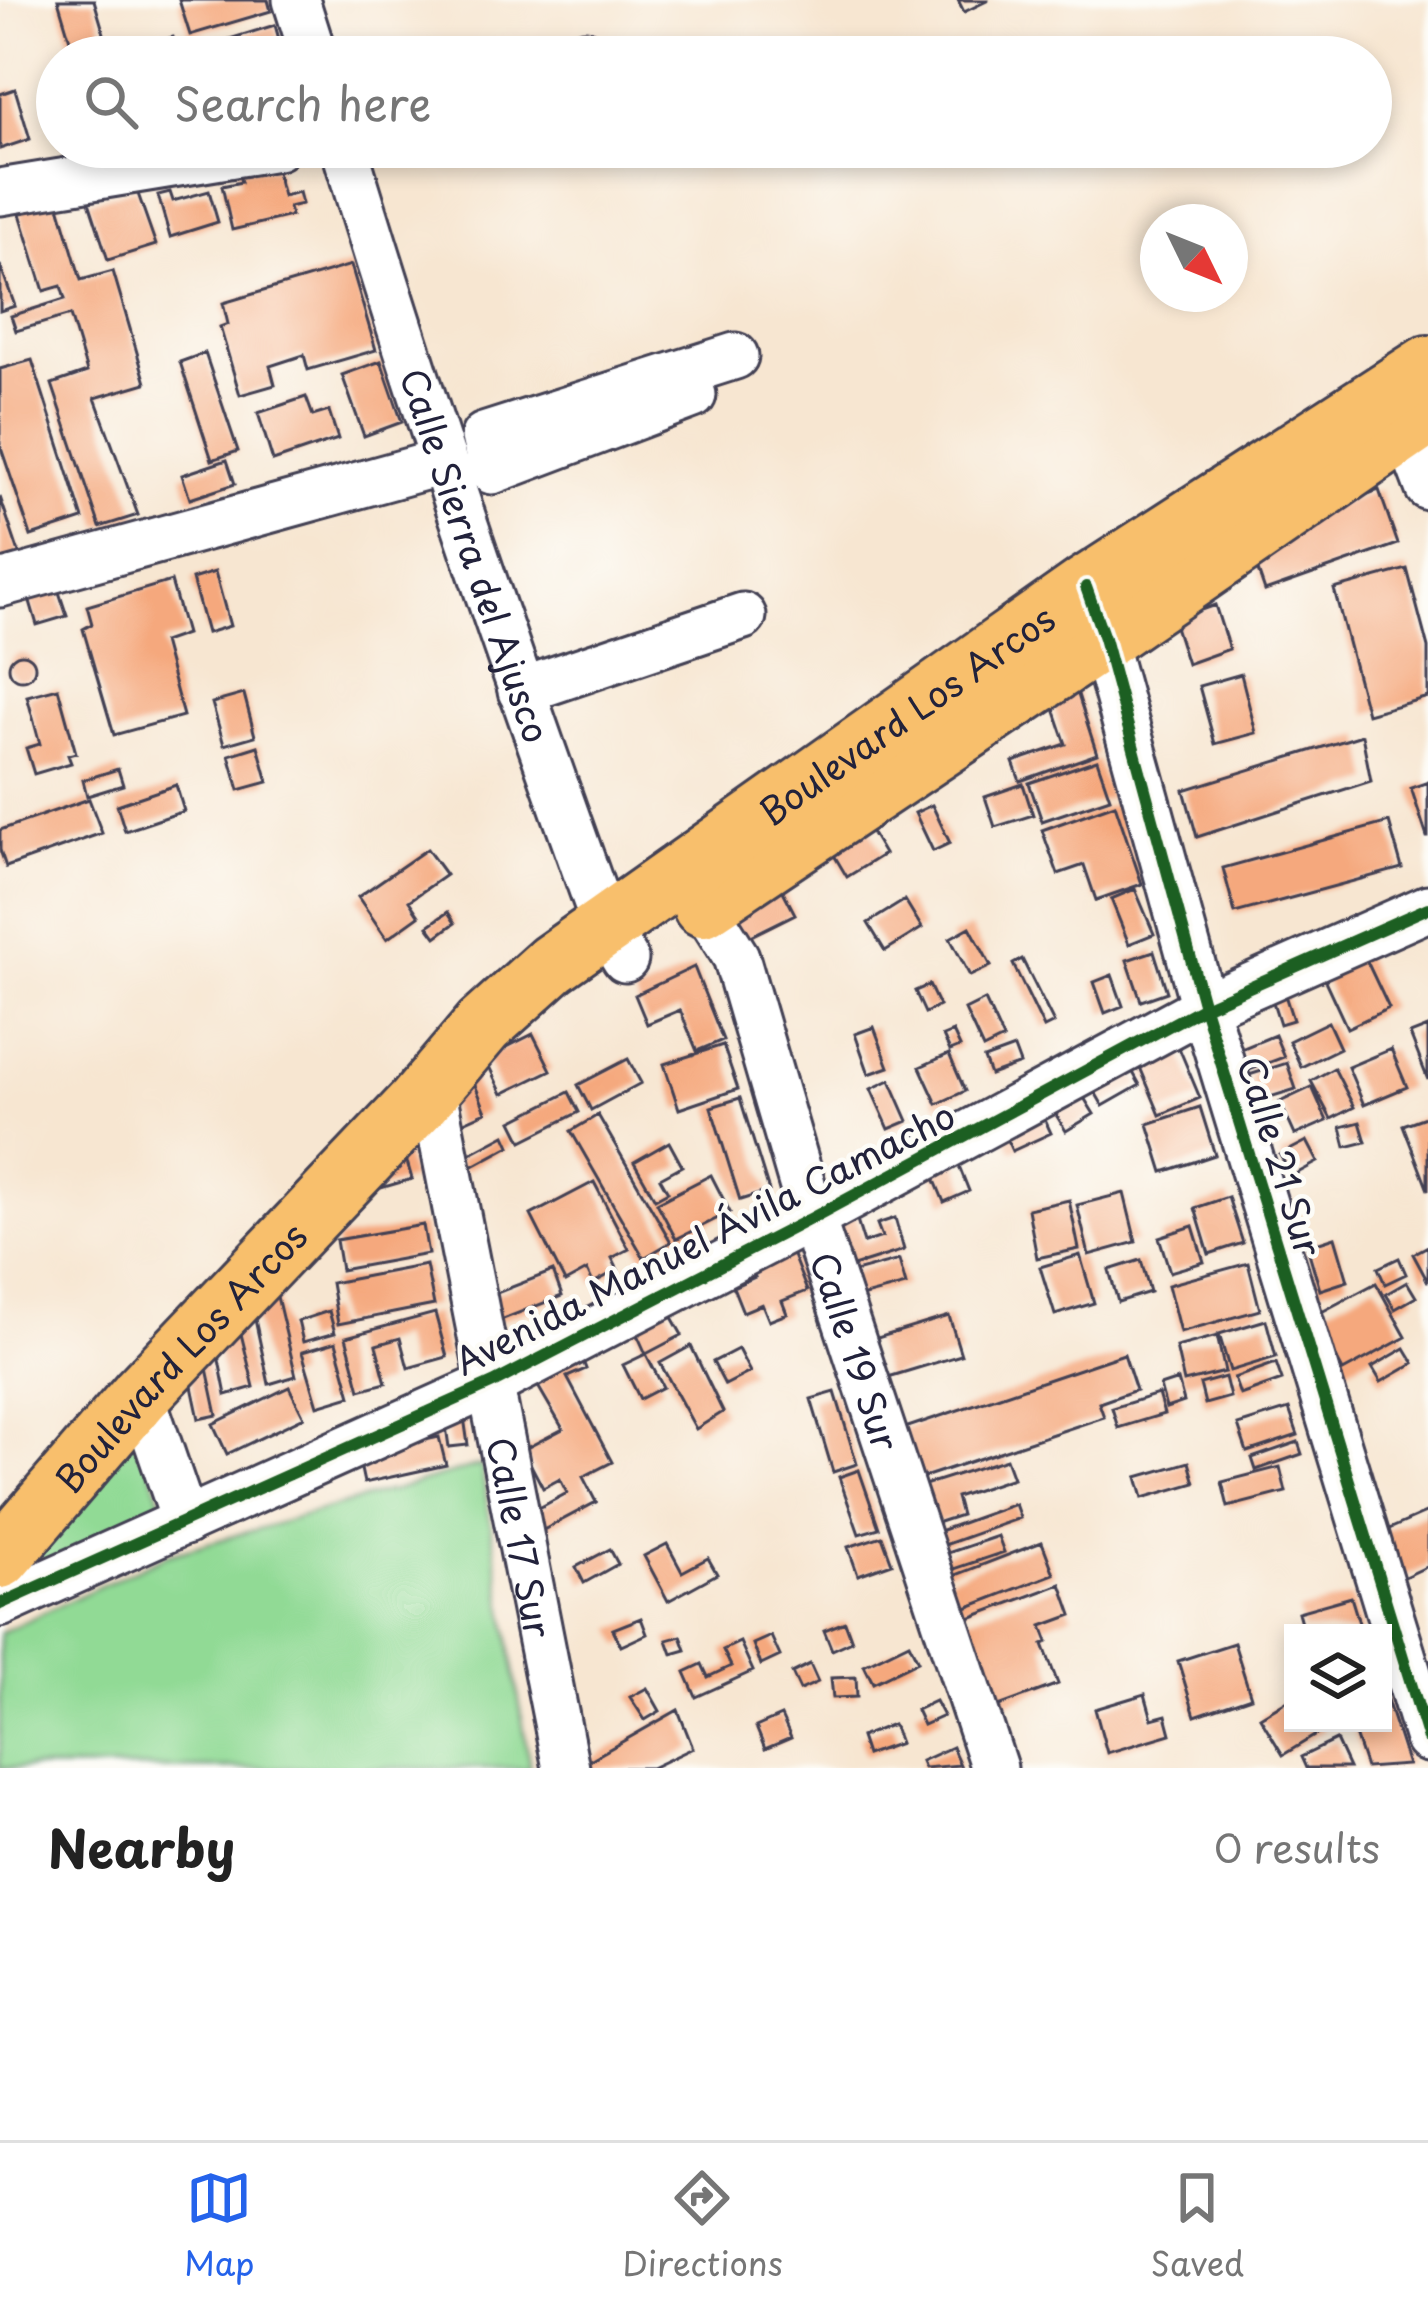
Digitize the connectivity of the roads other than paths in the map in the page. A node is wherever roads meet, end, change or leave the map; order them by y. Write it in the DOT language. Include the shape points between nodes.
graph roads {
  1 [pos="296,0"];
  2 [pos="307,36"];
  3 [pos="148,168"];
  4 [pos="352,168"];
  5 [pos="0,192"];
  6 [pos="735,356"];
  7 [pos="693,395"];
  8 [pos="1414,400"];
  9 [pos="459,463"];
  10 [pos="1428,487"];
  11 [pos="0,584"];
  12 [pos="1095,613"];
  13 [pos="743,616"];
  14 [pos="521,691"];
  15 [pos="693,888"];
  16 [pos="1428,908"];
  17 [pos="616,943"];
  18 [pos="1204,1007"];
  19 [pos="426,1097"];
  20 [pos="812,1218"];
  21 [pos="493,1383"];
  22 [pos="141,1394"];
  23 [pos="185,1522"];
  24 [pos="0,1558"];
  25 [pos="0,1604"];
  26 [pos="1428,1739"];
  27 [pos="566,1768"];
  28 [pos="994,1768"];
  1 -- 2 [label="street"];
  3 -- 5 [label="street"];
  4 -- 9 [label="street, Calle Sierra del Ajusco"];
  6 -- 9 [label="street" via="484,436"];
  7 -- 9 [label="street" via="493,471"];
  8 -- 10 [label="street"];
  8 -- 12 [label="main road, Boulevard Los Arcos"];
  9 -- 11 [label="street"];
  9 -- 14 [label="street, Calle Sierra del Ajusco"];
  12 -- 15 [label="main road, Boulevard Los Arcos"];
  12 -- 18 [label="street, Calle 21 Sur"];
  13 -- 14 [label="street"];
  14 -- 17 [label="street, Calle Sierra del Ajusco"];
  15 -- 17 [label="main road, Boulevard Los Arcos"];
  15 -- 20 [label="street, Calle 19 Sur" via="736,957"];
  16 -- 18 [label="street, Avenida Manuel Ávila Camacho"];
  17 -- 19 [label="main road, Boulevard Los Arcos"];
  18 -- 20 [label="street, Avenida Manuel Ávila Camacho"];
  18 -- 26 [label="street, Calle 21 Sur"];
  19 -- 21 [label="street, Calle 17 Sur"];
  19 -- 22 [label="main road, Boulevard Los Arcos"];
  20 -- 21 [label="street, Avenida Manuel Ávila Camacho"];
  20 -- 28 [label="street, Calle 19 Sur"];
  21 -- 23 [label="street, Avenida Manuel Ávila Camacho"];
  21 -- 27 [label="street, Calle 17 Sur"];
  22 -- 23 [label="street"];
  22 -- 24 [label="main road, Boulevard Los Arcos"];
  23 -- 25 [label="street, Avenida Manuel Ávila Camacho"];
}
